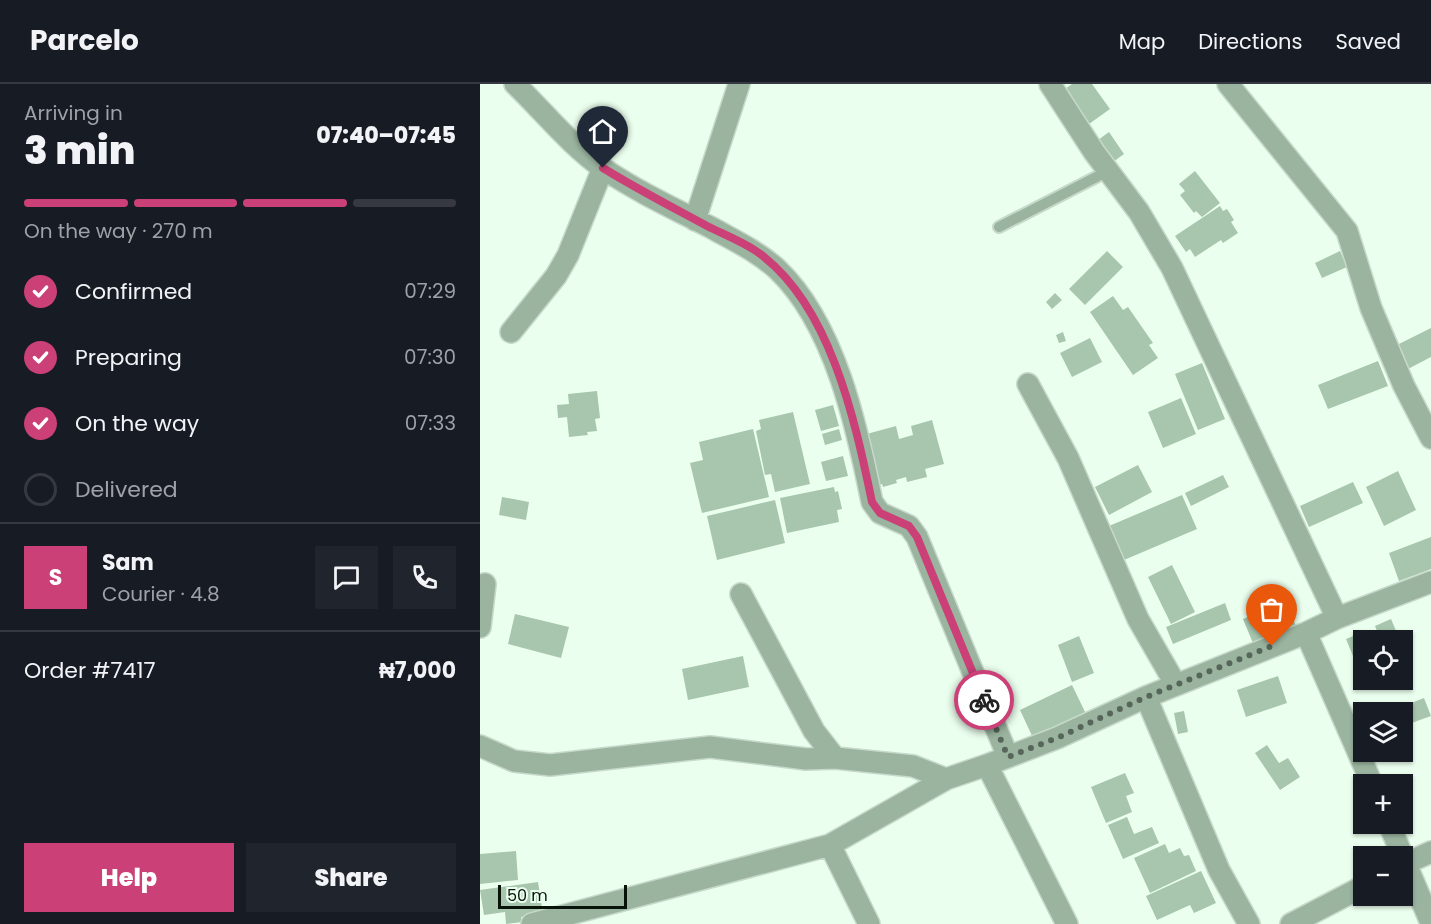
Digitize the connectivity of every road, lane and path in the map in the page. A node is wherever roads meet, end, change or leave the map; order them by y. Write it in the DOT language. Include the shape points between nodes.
graph roads {
  1 [pos="515,84"];
  2 [pos="739,84"];
  3 [pos="1050,84"];
  4 [pos="1228,84"];
  5 [pos="603,168"];
  6 [pos="1108,171"];
  7 [pos="695,220"];
  8 [pos="999,227"];
  9 [pos="511,332"];
  10 [pos="1028,384"];
  11 [pos="1431,438"];
  12 [pos="1431,582"];
  13 [pos="485,584"];
  14 [pos="741,594"];
  15 [pos="1336,618"];
  16 [pos="480,627"];
  17 [pos="1306,633"];
  18 [pos="1176,684"];
  19 [pos="1146,697"];
  20 [pos="480,746"];
  21 [pos="1008,757"];
  22 [pos="835,758"];
  23 [pos="987,765"];
  24 [pos="1368,774"];
  25 [pos="946,779"];
  26 [pos="830,845"];
  27 [pos="1431,852"];
  28 [pos="1413,860"];
  29 [pos="1413,884"];
  30 [pos="1353,892"];
  31 [pos="1431,923"];
  32 [pos="532,924"];
  33 [pos="869,924"];
  34 [pos="1067,924"];
  35 [pos="1249,924"];
  36 [pos="1291,924"];
  1 -- 5 [label="street"];
  2 -- 7 [label="street"];
  3 -- 6 [label="street"];
  4 -- 11 [label="street" via="1347,231 1371,308"];
  5 -- 7 [label="street"];
  5 -- 9 [label="street" via="568,255"];
  6 -- 8 [label="lane"];
  6 -- 15 [label="street" via="1139,212 1172,268"];
  7 -- 21 [label="street" via="756,251 799,294 816,320 838,370 872,502 880,513 909,526 917,537"];
  10 -- 18 [label="street" via="1068,458 1138,619"];
  12 -- 15 [label="street"];
  13 -- 16 [label="street"];
  14 -- 22 [label="street" via="814,731"];
  15 -- 17 [label="street"];
  17 -- 18 [label="street"];
  17 -- 24 [label="street"];
  18 -- 19 [label="street"];
  19 -- 21 [label="street"];
  19 -- 35 [label="street" via="1219,870"];
  20 -- 22 [label="street" via="514,761 541,765 710,747 806,759"];
  21 -- 23 [label="street"];
  22 -- 25 [label="street" via="913,766"];
  23 -- 25 [label="street"];
  23 -- 34 [label="street"];
  25 -- 26 [label="street"];
  26 -- 32 [label="street"];
  26 -- 33 [label="street"];
  27 -- 28 [label="street"];
  29 -- 31 [label="street"];
  30 -- 36 [label="street"];
}
